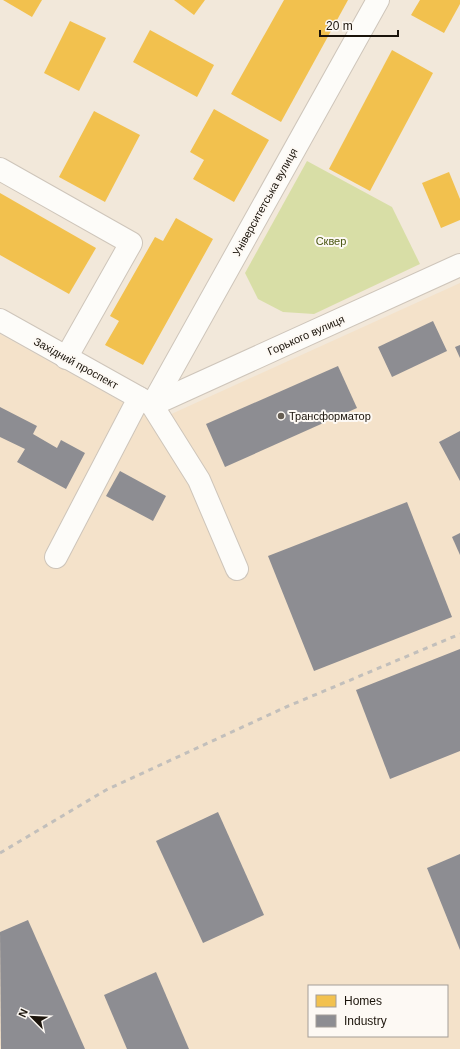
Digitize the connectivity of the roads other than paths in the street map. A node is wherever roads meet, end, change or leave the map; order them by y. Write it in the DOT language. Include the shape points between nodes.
graph roads {
  1 [pos="378,0"];
  2 [pos="0,170"];
  3 [pos="460,264"];
  4 [pos="0,320"];
  5 [pos="66,358"];
  6 [pos="146,401"];
  7 [pos="56,556"];
  8 [pos="237,569"];
  1 -- 6 [label="street, Університетська вулиця"];
  2 -- 5 [label="street" via="131,242"];
  3 -- 6 [label="street, Горького вулиця"];
  4 -- 5 [label="street, Західний проспект"];
  5 -- 6 [label="street, Західний проспект"];
  6 -- 7 [label="street, Університетська вулиця"];
  6 -- 8 [label="street" via="199,480"];
}
